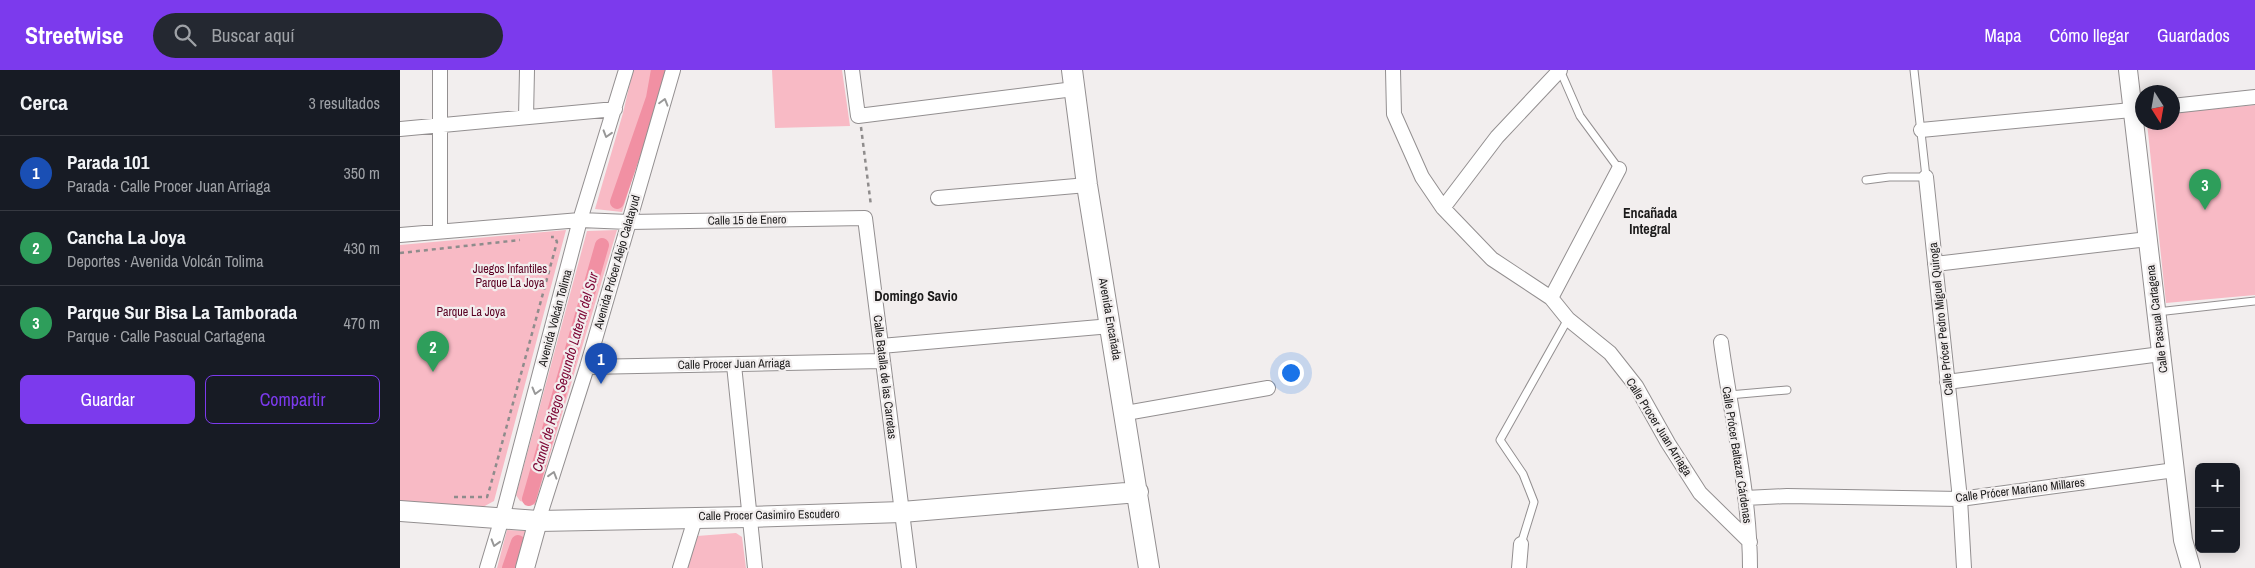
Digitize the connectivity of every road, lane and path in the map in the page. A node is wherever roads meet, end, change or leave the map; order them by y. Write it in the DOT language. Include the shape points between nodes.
graph roads {
  1 [pos="440,70"];
  2 [pos="527,70"];
  3 [pos="626,70"];
  4 [pos="673,70"];
  5 [pos="852,70"];
  6 [pos="1393,70"];
  7 [pos="1560,70"];
  8 [pos="1914,70"];
  9 [pos="2128,70"];
  10 [pos="1073,80"];
  11 [pos="2255,97"];
  12 [pos="2135,98"];
  13 [pos="2180,105"];
  14 [pos="615,109"];
  15 [pos="2135,110"];
  16 [pos="858,116"];
  17 [pos="526,117"];
  18 [pos="442,125"];
  19 [pos="400,129"];
  20 [pos="1921,130"];
  21 [pos="2140,130"];
  22 [pos="1618,169"];
  23 [pos="1926,177"];
  24 [pos="1866,180"];
  25 [pos="1087,185"];
  26 [pos="938,198"];
  27 [pos="1443,208"];
  28 [pos="865,218"];
  29 [pos="580,220"];
  30 [pos="629,222"];
  31 [pos="440,231"];
  32 [pos="400,236"];
  33 [pos="549,237"];
  34 [pos="2148,238"];
  35 [pos="529,239"];
  36 [pos="400,253"];
  37 [pos="1935,264"];
  38 [pos="1551,298"];
  39 [pos="2255,301"];
  40 [pos="2157,312"];
  41 [pos="1568,318"];
  42 [pos="1111,326"];
  43 [pos="1721,342"];
  44 [pos="881,346"];
  45 [pos="2161,354"];
  46 [pos="882,362"];
  47 [pos="734,365"];
  48 [pos="586,367"];
  49 [pos="1947,382"];
  50 [pos="1268,388"];
  51 [pos="1787,390"];
  52 [pos="1729,395"];
  53 [pos="1126,413"];
  54 [pos="2175,470"];
  55 [pos="1138,492"];
  56 [pos="445,496"];
  57 [pos="1745,498"];
  58 [pos="1960,499"];
  59 [pos="400,511"];
  60 [pos="902,512"];
  61 [pos="696,516"];
  62 [pos="750,517"];
  63 [pos="502,518"];
  64 [pos="538,521"];
  65 [pos="1750,542"];
  66 [pos="1521,544"];
  67 [pos="487,568"];
  68 [pos="525,568"];
  69 [pos="680,568"];
  70 [pos="755,568"];
  71 [pos="908,568"];
  72 [pos="1149,568"];
  73 [pos="1519,568"];
  74 [pos="1750,568"];
  75 [pos="1964,568"];
  76 [pos="2190,568"];
  1 -- 18 [label="street"];
  2 -- 17 [label="street"];
  3 -- 14 [label="street, Avenida Volcán Tolima"];
  30 -- 4 [label="street, Avenida Prócer Alejo Calatayud, one-way"];
  5 -- 16 [label="street"];
  6 -- 27 [label="street, Calle Procer Juan Arriaga" via="1394,114 1422,176"];
  7 -- 22 [label="lane" via="1580,116"];
  7 -- 27 [label="street" via="1497,137"];
  8 -- 20 [label="lane, Calle Prócer Pedro Miguel Quiroga"];
  9 -- 12 [label="street, Calle Pascual Cartagena"];
  10 -- 16 [label="street"];
  10 -- 25 [label="main road, Avenida Encañada"];
  11 -- 13 [label="street"];
  14 -- 17 [label="street"];
  14 -- 29 [label="street, Avenida Volcán Tolima, one-way"];
  15 -- 20 [label="street"];
  16 -- 28 [label="path" via="872,207"];
  17 -- 18 [label="street"];
  18 -- 19 [label="street"];
  18 -- 31 [label="street"];
  20 -- 23 [label="lane, Calle Prócer Pedro Miguel Quiroga"];
  21 -- 34 [label="street, Calle Pascual Cartagena"];
  22 -- 38 [label="street"];
  23 -- 24 [label="lane"];
  23 -- 37 [label="street, Calle Prócer Pedro Miguel Quiroga"];
  25 -- 26 [label="street"];
  25 -- 42 [label="main road, Avenida Encañada"];
  27 -- 38 [label="street, Calle Procer Juan Arriaga" via="1492,259"];
  28 -- 30 [label="street, Calle 15 de Enero"];
  28 -- 44 [label="street, Calle Batalla de las Carretas"];
  29 -- 30 [label="street, Calle 15 de Enero"];
  29 -- 31 [label="street, Calle 15 de Enero"];
  29 -- 63 [label="street, Avenida Volcán Tolima, one-way"];
  30 -- 48 [label="street, Avenida Prócer Alejo Calatayud"];
  31 -- 32 [label="street, Calle 15 de Enero"];
  33 -- 56 [label="path" via="555,237 557,242 486,497"];
  34 -- 37 [label="street"];
  34 -- 40 [label="street, Calle Pascual Cartagena"];
  35 -- 36 [label="path"];
  37 -- 49 [label="street, Calle Prócer Pedro Miguel Quiroga"];
  38 -- 41 [label="street, Calle Procer Juan Arriaga"];
  39 -- 40 [label="lane"];
  40 -- 45 [label="street, Calle Pascual Cartagena"];
  41 -- 65 [label="street, Calle Procer Juan Arriaga" via="1610,353 1636,386 1700,493"];
  41 -- 66 [label="lane" via="1500,440 1524,474 1534,502"];
  42 -- 44 [label="street"];
  42 -- 53 [label="main road, Avenida Encañada"];
  43 -- 52 [label="street, Calle Prócer Baltazar Cárdenas"];
  44 -- 46 [label="street, Calle Batalla de las Carretas"];
  45 -- 49 [label="street"];
  45 -- 54 [label="street, Calle Pascual Cartagena"];
  46 -- 47 [label="street, Calle Procer Juan Arriaga"];
  46 -- 60 [label="street, Calle Batalla de las Carretas"];
  47 -- 48 [label="street, Calle Procer Juan Arriaga"];
  47 -- 62 [label="street"];
  64 -- 48 [label="street, Avenida Prócer Alejo Calatayud, one-way"];
  49 -- 58 [label="street, Calle Prócer Pedro Miguel Quiroga"];
  50 -- 53 [label="street"];
  51 -- 52 [label="lane"];
  52 -- 57 [label="street, Calle Prócer Baltazar Cárdenas"];
  53 -- 55 [label="main road, Avenida Encañada"];
  54 -- 58 [label="street, Calle Prócer Mariano Millares"];
  54 -- 76 [label="street, Calle Pascual Cartagena" via="2185,553"];
  55 -- 60 [label="main road, Calle Procer Casimiro Escudero"];
  55 -- 72 [label="main road, Avenida Encañada"];
  57 -- 58 [label="street, Calle Prócer Mariano Millares"];
  57 -- 65 [label="street, Calle Prócer Baltazar Cárdenas"];
  58 -- 75 [label="street, Calle Prócer Pedro Miguel Quiroga"];
  59 -- 63 [label="main road, Calle Procer Casimiro Escudero"];
  60 -- 62 [label="main road, Calle Procer Casimiro Escudero"];
  60 -- 71 [label="street, Calle Batalla de las Carretas"];
  61 -- 62 [label="main road, Calle Procer Casimiro Escudero"];
  61 -- 64 [label="main road, Calle Procer Casimiro Escudero"];
  61 -- 69 [label="street"];
  62 -- 70 [label="street"];
  63 -- 64 [label="main road, Calle Procer Casimiro Escudero"];
  63 -- 67 [label="street, Avenida Volcán Tolima, one-way"];
  64 -- 68 [label="street, Avenida Prócer Alejo Calatayud"];
  65 -- 74 [label="street, Calle Prócer Baltazar Cárdenas"];
  66 -- 73 [label="street"];
}
